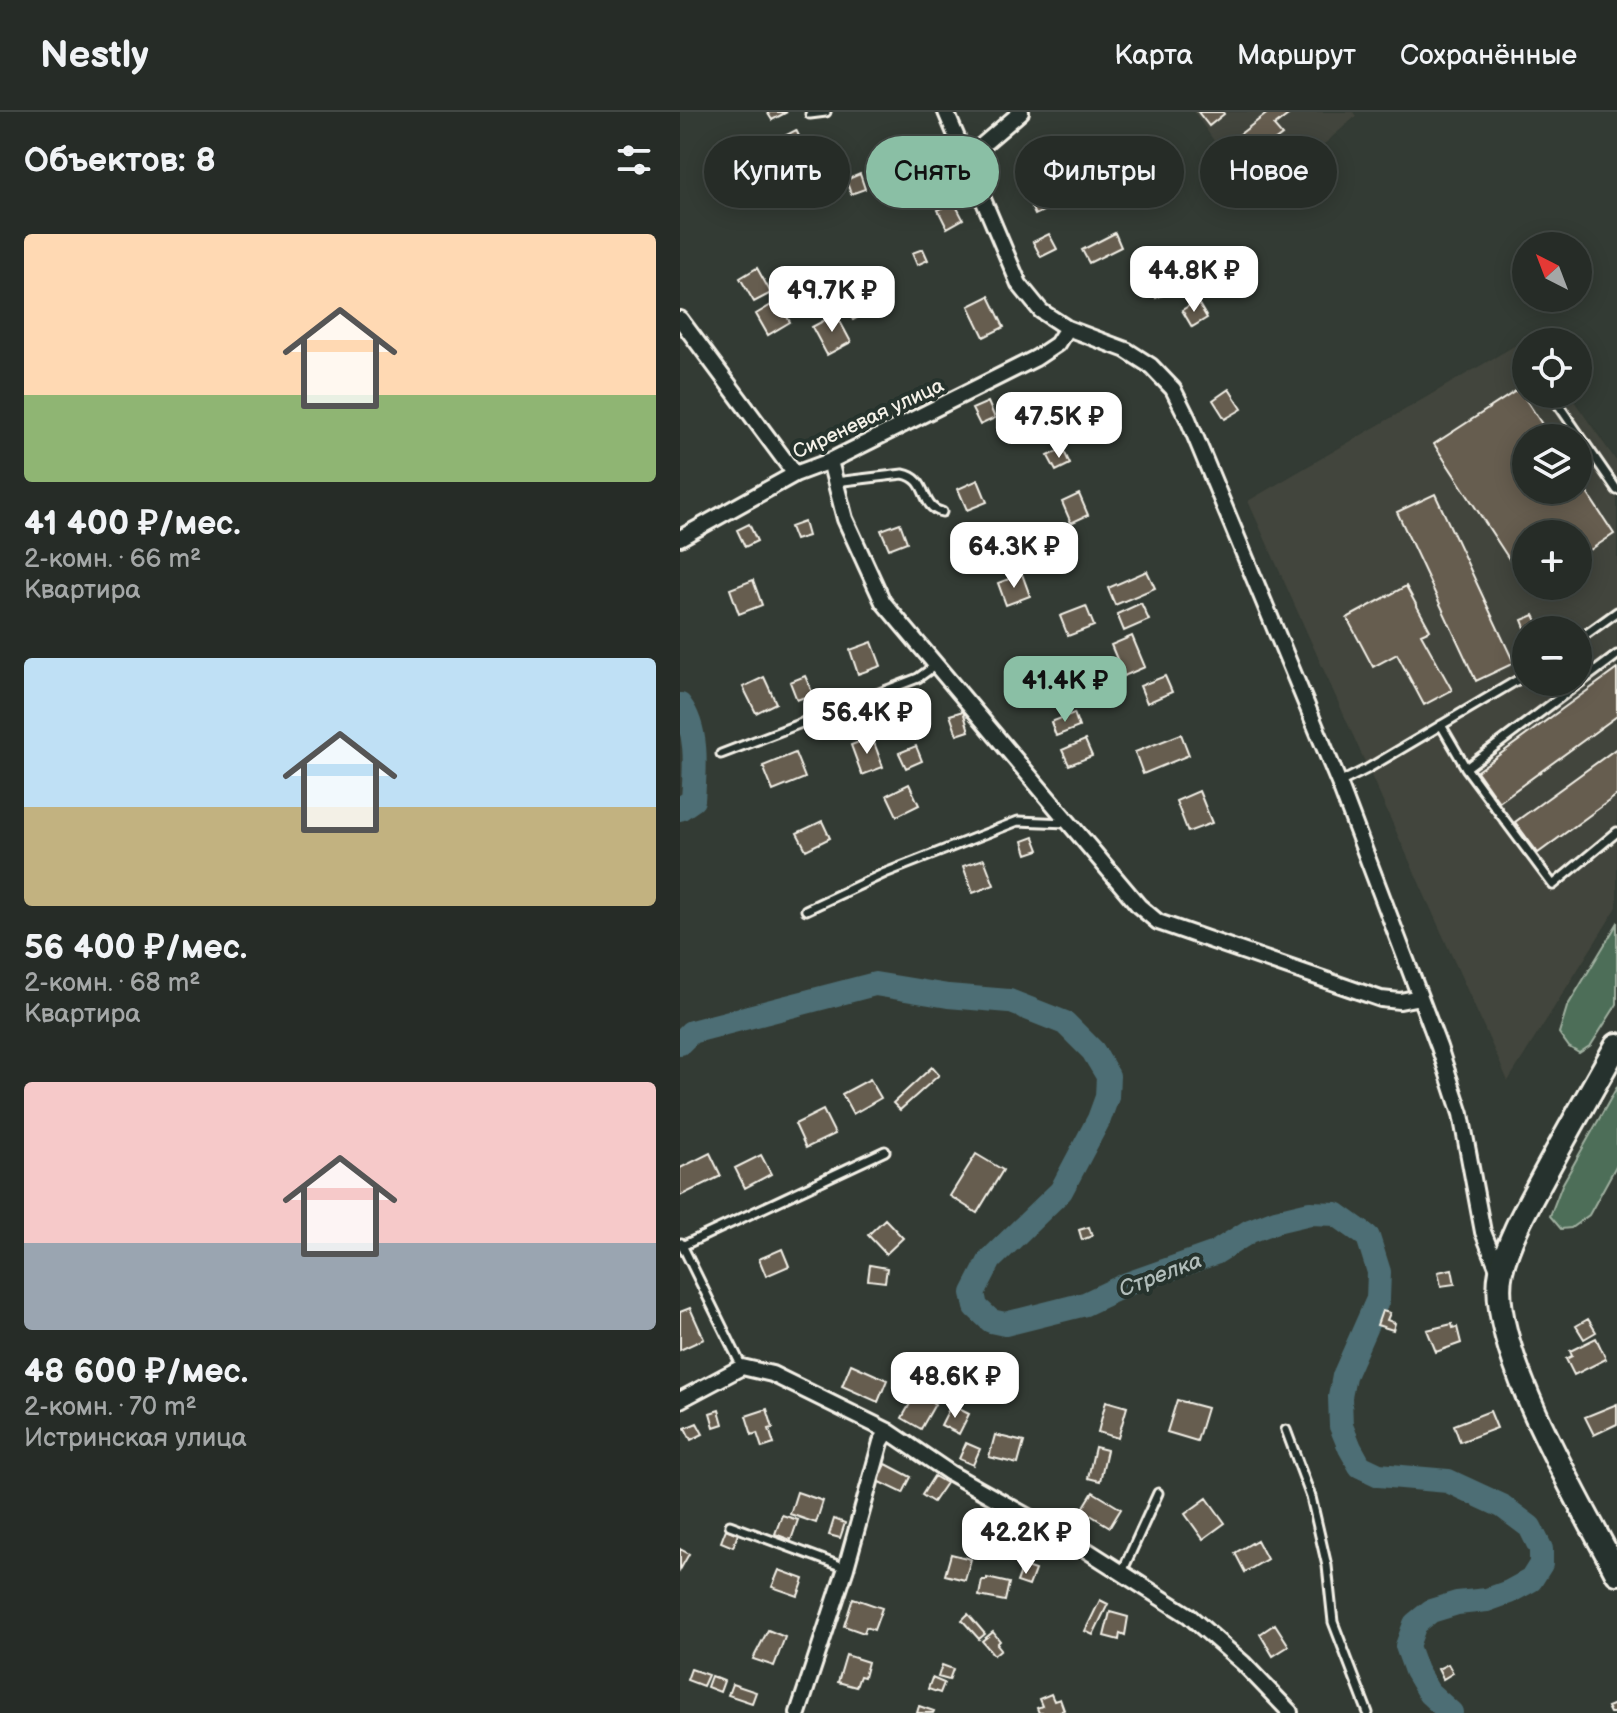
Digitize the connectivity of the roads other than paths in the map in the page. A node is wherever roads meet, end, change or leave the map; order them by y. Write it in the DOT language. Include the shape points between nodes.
graph roads {
  1 [pos="826,112"];
  2 [pos="946,112"];
  3 [pos="1021,112"];
  4 [pos="810,114"];
  5 [pos="956,136"];
  6 [pos="993,136"];
  7 [pos="986,208"];
  8 [pos="680,319"];
  9 [pos="1067,328"];
  10 [pos="1561,408"];
  11 [pos="830,461"];
  12 [pos="795,474"];
  13 [pos="835,482"];
  14 [pos="1617,490"];
  15 [pos="942,512"];
  16 [pos="680,538"];
  17 [pos="1617,612"];
  18 [pos="1592,630"];
  19 [pos="1617,655"];
  20 [pos="936,665"];
  21 [pos="1512,683"];
  22 [pos="1441,725"];
  23 [pos="721,754"];
  24 [pos="1466,768"];
  25 [pos="1339,783"];
  26 [pos="1067,823"];
  27 [pos="1617,832"];
  28 [pos="806,910"];
  29 [pos="1420,997"];
  30 [pos="1617,1045"];
  31 [pos="885,1151"];
  32 [pos="681,1244"];
  33 [pos="1500,1274"];
  34 [pos="742,1367"];
  35 [pos="680,1400"];
  36 [pos="1286,1430"];
  37 [pos="888,1431"];
  38 [pos="1158,1493"];
  39 [pos="730,1525"];
  40 [pos="846,1568"];
  41 [pos="1617,1573"];
  42 [pos="1121,1574"];
  43 [pos="798,1713"];
  44 [pos="1290,1713"];
  45 [pos="1305,1713"];
  46 [pos="1368,1713"];
  1 -- 4 [label="lane"];
  2 -- 5 [label="street"];
  3 -- 6 [label="street"];
  7 -- 9 [label="street" via="1019,284 1041,311"];
  8 -- 12 [label="street"];
  9 -- 11 [label="street, Сиреневая улица" via="1057,344 1036,358"];
  9 -- 25 [label="street" via="1126,350 1173,389"];
  10 -- 14 [label="lane"];
  11 -- 12 [label="street, Сиреневая улица"];
  11 -- 13 [label="street"];
  12 -- 16 [label="street, Сиреневая улица"];
  13 -- 15 [label="lane" via="911,475 934,510"];
  13 -- 20 [label="street" via="845,519 883,602"];
  17 -- 18 [label="lane"];
  19 -- 24 [label="lane"];
  20 -- 23 [label="lane" via="918,678"];
  20 -- 26 [label="street"];
  21 -- 22 [label="lane"];
  22 -- 24 [label="lane"];
  22 -- 25 [label="lane"];
  24 -- 27 [label="lane" via="1553,885"];
  25 -- 29 [label="street"];
  26 -- 28 [label="lane" via="1018,821"];
  26 -- 29 [label="street" via="1158,922 1381,999"];
  29 -- 33 [label="street" via="1461,1114 1483,1232"];
  30 -- 33 [label="main road" via="1530,1201"];
  31 -- 32 [label="lane"];
  32 -- 34 [label="lane"];
  33 -- 41 [label="main road" via="1503,1322 1520,1379"];
  34 -- 35 [label="street"];
  34 -- 37 [label="street" via="772,1374"];
  36 -- 46 [label="lane" via="1311,1497 1333,1622"];
  37 -- 40 [label="street"];
  37 -- 42 [label="street"];
  38 -- 42 [label="lane"];
  39 -- 40 [label="lane"];
  40 -- 43 [label="street"];
  42 -- 44 [label="street" via="1188,1615"];
  44 -- 45 [label="street"];
}
